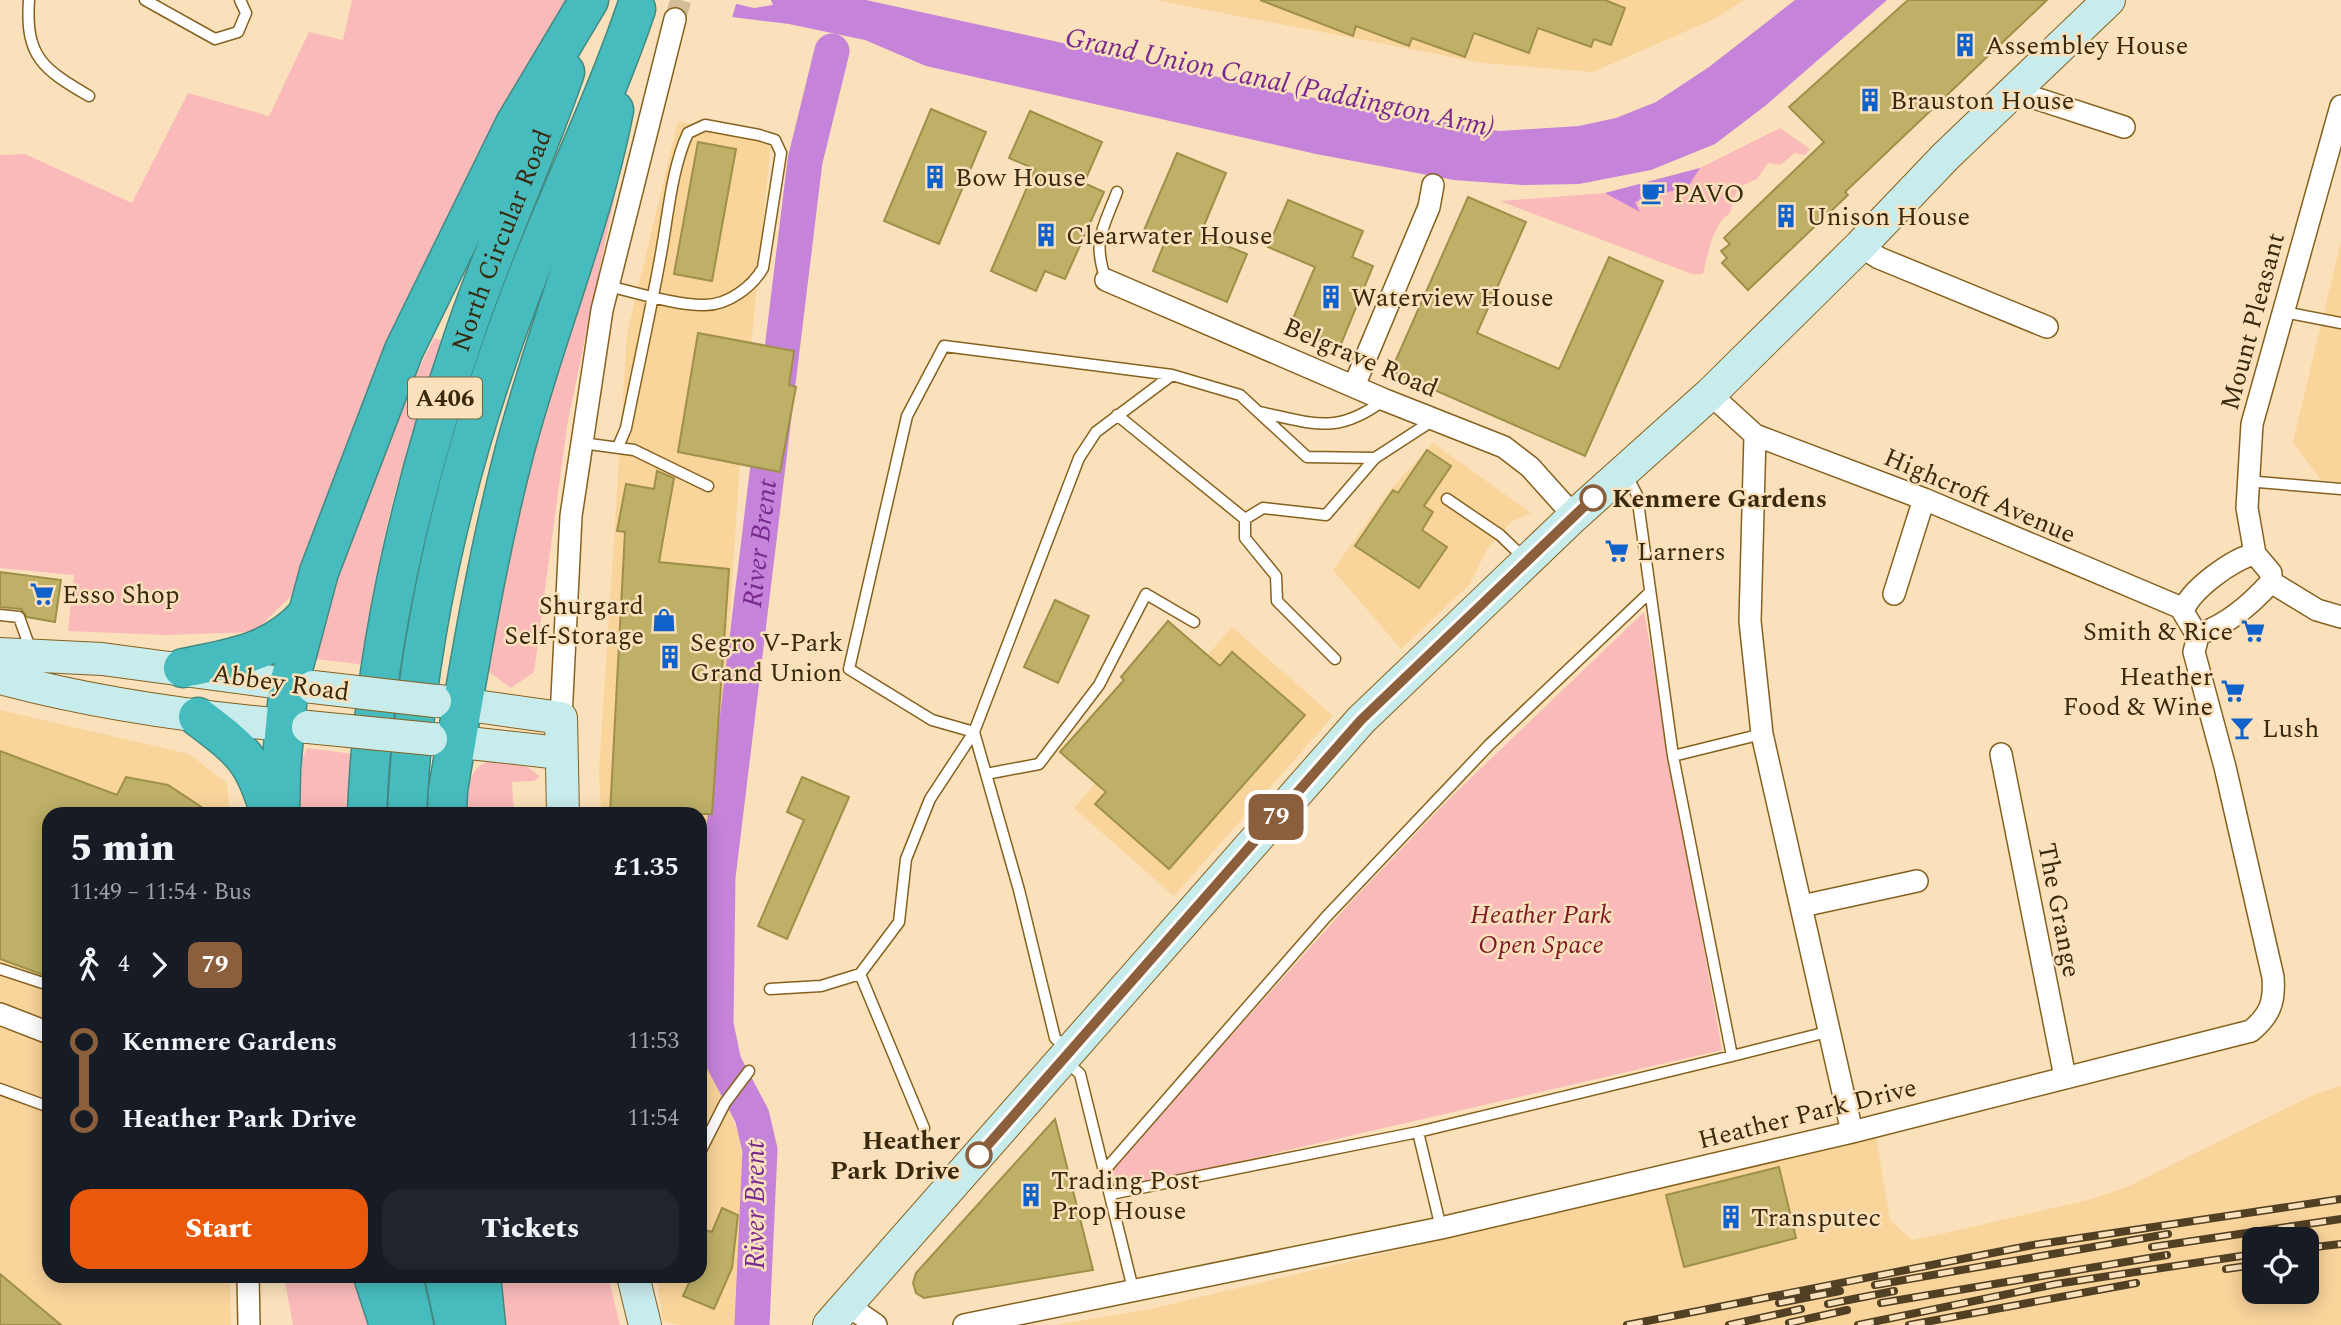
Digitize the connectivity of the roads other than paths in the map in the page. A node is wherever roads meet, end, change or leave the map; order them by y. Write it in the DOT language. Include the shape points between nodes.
graph roads {
  1 [pos="29,0"];
  2 [pos="145,0"];
  3 [pos="240,0"];
  4 [pos="589,0"];
  5 [pos="2109,0"];
  6 [pos="676,19"];
  7 [pos="2013,91"];
  8 [pos="89,96"];
  9 [pos="2341,106"];
  10 [pos="2124,127"];
  11 [pos="1433,185"];
  12 [pos="1117,191"];
  13 [pos="1860,246"];
  14 [pos="1106,279"];
  15 [pos="608,286"];
  16 [pos="652,296"];
  17 [pos="2284,312"];
  18 [pos="2341,323"];
  19 [pos="2047,327"];
  20 [pos="1172,375"];
  21 [pos="1354,386"];
  22 [pos="1710,394"];
  23 [pos="1385,400"];
  24 [pos="1259,412"];
  25 [pos="1118,415"];
  26 [pos="1435,419"];
  27 [pos="1755,435"];
  28 [pos="582,443"];
  29 [pos="618,446"];
  30 [pos="1376,458"];
  31 [pos="1624,470"];
  32 [pos="2246,481"];
  33 [pos="708,486"];
  34 [pos="2341,489"];
  35 [pos="1447,499"];
  36 [pos="1924,499"];
  37 [pos="1574,516"];
  38 [pos="1245,519"];
  39 [pos="2255,554"];
  40 [pos="1527,561"];
  41 [pos="2271,582"];
  42 [pos="1650,592"];
  43 [pos="1894,594"];
  44 [pos="2184,608"];
  45 [pos="0,615"];
  46 [pos="306,616"];
  47 [pos="2341,617"];
  48 [pos="1194,622"];
  49 [pos="2199,632"];
  50 [pos="0,654"];
  51 [pos="33,657"];
  52 [pos="1335,659"];
  53 [pos="183,668"];
  54 [pos="0,678"];
  55 [pos="301,685"];
  56 [pos="449,703"];
  57 [pos="198,717"];
  58 [pos="561,718"];
  59 [pos="296,726"];
  60 [pos="974,732"];
  61 [pos="1762,734"];
  62 [pos="444,740"];
  63 [pos="561,753"];
  64 [pos="2001,754"];
  65 [pos="1674,756"];
  66 [pos="986,774"];
  67 [pos="267,807"];
  68 [pos="281,807"];
  69 [pos="367,807"];
  70 [pos="408,807"];
  71 [pos="447,807"];
  72 [pos="563,807"];
  73 [pos="1917,881"];
  74 [pos="1802,906"];
  75 [pos="0,968"];
  76 [pos="860,974"];
  77 [pos="42,983"];
  78 [pos="770,989"];
  79 [pos="0,1014"];
  80 [pos="42,1030"];
  81 [pos="1830,1031"];
  82 [pos="1066,1055"];
  83 [pos="1732,1056"];
  84 [pos="749,1071"];
  85 [pos="2065,1077"];
  86 [pos="0,1089"];
  87 [pos="42,1104"];
  88 [pos="924,1128"];
  89 [pos="1418,1132"];
  90 [pos="1852,1132"];
  91 [pos="707,1138"];
  92 [pos="1105,1170"];
  93 [pos="1111,1194"];
  94 [pos="1441,1228"];
  95 [pos="247,1283"];
  96 [pos="375,1283"];
  97 [pos="405,1283"];
  98 [pos="446,1283"];
  99 [pos="482,1283"];
  100 [pos="635,1283"];
  101 [pos="1133,1293"];
  102 [pos="838,1315"];
  103 [pos="248,1325"];
  104 [pos="389,1325"];
  105 [pos="414,1325"];
  106 [pos="455,1325"];
  107 [pos="486,1325"];
  108 [pos="645,1325"];
  109 [pos="876,1325"];
  110 [pos="964,1325"];
  1 -- 8 [label="lane" via="30,43 39,61"];
  2 -- 3 [label="lane" via="215,39 238,33 246,13"];
  4 -- 46 [label="highway" via="514,124 404,350"];
  4 -- 69 [label="highway, North Circular Road / A406" via="543,135 464,335 431,442 392,607"];
  5 -- 7 [label="street"];
  6 -- 15 [label="street"];
  7 -- 10 [label="street"];
  7 -- 13 [label="street"];
  9 -- 17 [label="street, Mount Pleasant"];
  11 -- 21 [label="street" via="1429,207"];
  12 -- 14 [label="lane" via="1097,243"];
  13 -- 19 [label="street"];
  13 -- 22 [label="street"];
  14 -- 21 [label="street, Belgrave Road"];
  15 -- 16 [label="lane"];
  15 -- 28 [label="street"];
  16 -- 16 [label="lane" via="706,305 755,281 763,268 781,153 775,140 705,125 688,133"];
  16 -- 29 [label="lane" via="626,428"];
  17 -- 18 [label="lane"];
  17 -- 32 [label="street, Mount Pleasant" via="2252,424"];
  20 -- 24 [label="lane" via="1240,395"];
  20 -- 25 [label="lane"];
  20 -- 60 [label="lane" via="944,346 907,416 849,669 932,720"];
  21 -- 23 [label="street, Belgrave Road"];
  22 -- 27 [label="street"];
  22 -- 31 [label="street"];
  23 -- 24 [label="lane" via="1359,419 1324,425"];
  23 -- 26 [label="street, Belgrave Road"];
  24 -- 30 [label="lane" via="1307,457"];
  25 -- 38 [label="lane"];
  25 -- 60 [label="lane" via="1096,432 1068,480"];
  26 -- 30 [label="lane"];
  26 -- 37 [label="street, Belgrave Road" via="1517,456"];
  27 -- 36 [label="street, Highcroft Avenue"];
  27 -- 61 [label="street" via="1750,621"];
  28 -- 29 [label="lane"];
  28 -- 58 [label="street" via="570,530"];
  29 -- 33 [label="lane"];
  30 -- 38 [label="lane" via="1326,515 1263,508"];
  31 -- 37 [label="street"];
  31 -- 42 [label="lane" via="1637,495"];
  32 -- 34 [label="lane"];
  32 -- 39 [label="street, Mount Pleasant"];
  35 -- 40 [label="lane" via="1500,535"];
  36 -- 43 [label="street"];
  36 -- 44 [label="street, Highcroft Avenue"];
  37 -- 40 [label="street"];
  38 -- 52 [label="lane" via="1245,538 1276,576 1277,601"];
  39 -- 41 [label="street, Mount Pleasant" via="2271,573"];
  39 -- 44 [label="street" via="2210,581"];
  40 -- 82 [label="street" via="1361,720"];
  41 -- 47 [label="street" via="2318,610"];
  41 -- 49 [label="street" via="2219,625"];
  42 -- 65 [label="lane"];
  42 -- 92 [label="lane" via="1490,744 1326,917"];
  44 -- 49 [label="street" via="2187,622"];
  45 -- 51 [label="lane" via="19,617"];
  46 -- 53 [label="highway" via="286,637 260,649"];
  46 -- 55 [label="highway"];
  48 -- 66 [label="lane" via="1146,594 1099,685 1039,764"];
  49 -- 85 [label="street, Heather Park Drive" via="2194,652 2225,767 2275,998 2266,1018 2251,1031"];
  50 -- 51 [label="street, Abbey Road"];
  51 -- 53 [label="street, Abbey Road"];
  53 -- 55 [label="street, Abbey Road"];
  54 -- 57 [label="street, Abbey Road"];
  55 -- 56 [label="street, Abbey Road, bridge"];
  55 -- 59 [label="highway"];
  56 -- 58 [label="street, Abbey Road"];
  56 -- 62 [label="highway"];
  56 -- 70 [label="highway, North Circular Road / A406" via="512,458 602,172 634,14 521,293 482,407 439,567 421,674"];
  57 -- 59 [label="street, Abbey Road"];
  57 -- 67 [label="highway" via="252,765"];
  58 -- 63 [label="street"];
  59 -- 62 [label="street, Abbey Road, bridge"];
  59 -- 68 [label="highway"];
  60 -- 66 [label="lane"];
  60 -- 76 [label="lane" via="930,799 905,859 899,922"];
  61 -- 65 [label="lane"];
  61 -- 74 [label="street"];
  62 -- 63 [label="street, Abbey Road"];
  62 -- 71 [label="highway"];
  63 -- 72 [label="street"];
  64 -- 85 [label="street, The Grange"];
  65 -- 83 [label="lane"];
  66 -- 82 [label="lane" via="1055,1038"];
  73 -- 74 [label="street"];
  74 -- 81 [label="street"];
  75 -- 77 [label="lane"];
  76 -- 78 [label="lane" via="821,986"];
  76 -- 88 [label="lane"];
  79 -- 80 [label="street"];
  81 -- 83 [label="lane"];
  81 -- 90 [label="street"];
  82 -- 92 [label="lane" via="1080,1074"];
  82 -- 102 [label="street"];
  83 -- 89 [label="lane"];
  84 -- 91 [label="lane"];
  85 -- 90 [label="street, Heather Park Drive"];
  86 -- 87 [label="lane"];
  89 -- 93 [label="lane"];
  89 -- 94 [label="lane"];
  90 -- 94 [label="street, Heather Park Drive"];
  92 -- 93 [label="lane"];
  93 -- 101 [label="lane"];
  94 -- 101 [label="street, Heather Park Drive"];
  95 -- 103 [label="street"];
  96 -- 104 [label="highway"];
  97 -- 105 [label="highway"];
  98 -- 106 [label="highway"];
  99 -- 107 [label="highway"];
  100 -- 108 [label="street"];
  101 -- 110 [label="street, Heather Park Drive"];
  102 -- 109 [label="street"];
}
